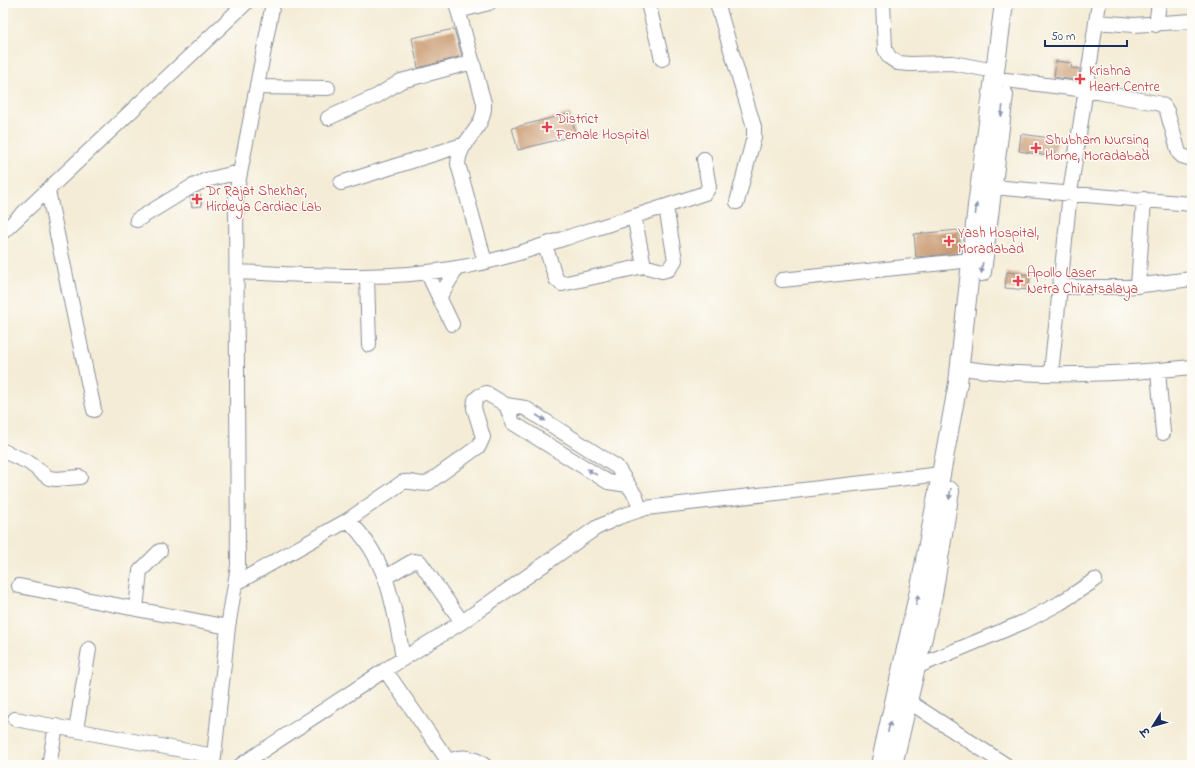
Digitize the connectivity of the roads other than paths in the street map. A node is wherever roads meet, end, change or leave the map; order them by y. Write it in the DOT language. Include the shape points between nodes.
graph roads {
  1 [pos="246,3"];
  2 [pos="273,3"];
  3 [pos="489,3"];
  4 [pos="648,3"];
  5 [pos="717,3"];
  6 [pos="883,3"];
  7 [pos="1004,3"];
  8 [pos="1015,3"];
  9 [pos="1099,3"];
  10 [pos="1159,3"];
  11 [pos="457,7"];
  12 [pos="1192,21"];
  13 [pos="1096,22"];
  14 [pos="1156,25"];
  15 [pos="662,59"];
  16 [pos="473,62"];
  17 [pos="1000,75"];
  18 [pos="257,87"];
  19 [pos="328,88"];
  20 [pos="1086,90"];
  21 [pos="328,118"];
  22 [pos="466,144"];
  23 [pos="704,159"];
  24 [pos="1192,159"];
  25 [pos="240,172"];
  26 [pos="341,183"];
  27 [pos="992,187"];
  28 [pos="48,191"];
  29 [pos="1070,193"];
  30 [pos="1144,199"];
  31 [pos="737,202"];
  32 [pos="1192,204"];
  33 [pos="666,206"];
  34 [pos="634,216"];
  35 [pos="136,220"];
  36 [pos="3,232"];
  37 [pos="545,245"];
  38 [pos="971,260"];
  39 [pos="485,262"];
  40 [pos="644,266"];
  41 [pos="457,268"];
  42 [pos="237,272"];
  43 [pos="427,272"];
  44 [pos="367,277"];
  45 [pos="1192,279"];
  46 [pos="782,280"];
  47 [pos="1138,286"];
  48 [pos="1060,287"];
  49 [pos="439,298"];
  50 [pos="452,324"];
  51 [pos="369,345"];
  52 [pos="1192,367"];
  53 [pos="970,369"];
  54 [pos="1158,370"];
  55 [pos="1051,373"];
  56 [pos="506,405"];
  57 [pos="94,410"];
  58 [pos="1163,433"];
  59 [pos="3,451"];
  60 [pos="941,474"];
  61 [pos="80,477"];
  62 [pos="628,485"];
  63 [pos="640,510"];
  64 [pos="348,520"];
  65 [pos="160,551"];
  66 [pos="386,577"];
  67 [pos="1095,580"];
  68 [pos="235,584"];
  69 [pos="20,586"];
  70 [pos="136,609"];
  71 [pos="462,622"];
  72 [pos="228,627"];
  73 [pos="89,649"];
  74 [pos="403,658"];
  75 [pos="916,666"];
  76 [pos="385,670"];
  77 [pos="908,701"];
  78 [pos="15,719"];
  79 [pos="56,726"];
  80 [pos="76,730"];
  81 [pos="214,760"];
  82 [pos="447,764"];
  83 [pos="49,765"];
  84 [pos="241,765"];
  85 [pos="484,765"];
  86 [pos="880,765"];
  87 [pos="893,765"];
  88 [pos="1006,765"];
  1 -- 28 [label="street"];
  2 -- 18 [label="street"];
  3 -- 11 [label="street"];
  4 -- 15 [label="street"];
  5 -- 31 [label="street" via="754,126 754,137"];
  6 -- 17 [label="street" via="884,49 898,63 952,63"];
  7 -- 17 [label="main road"];
  8 -- 17 [label="main road"];
  9 -- 13 [label="street"];
  10 -- 14 [label="street"];
  11 -- 16 [label="street"];
  12 -- 14 [label="street"];
  13 -- 14 [label="street"];
  13 -- 20 [label="street"];
  16 -- 21 [label="street" via="401,81 376,96"];
  16 -- 22 [label="street" via="485,113"];
  17 -- 20 [label="street"];
  17 -- 27 [label="main road, one-way"];
  38 -- 17 [label="main road, one-way"];
  18 -- 19 [label="street"];
  18 -- 25 [label="street"];
  20 -- 24 [label="street" via="1164,106 1179,153"];
  20 -- 29 [label="street"];
  22 -- 26 [label="street"];
  22 -- 39 [label="street" via="458,157 458,164"];
  23 -- 33 [label="street" via="708,191"];
  25 -- 35 [label="street" via="206,180"];
  25 -- 42 [label="street" via="236,194"];
  27 -- 29 [label="street"];
  27 -- 53 [label="main road, one-way"];
  28 -- 36 [label="street"];
  28 -- 57 [label="street"];
  29 -- 30 [label="street"];
  29 -- 48 [label="street"];
  30 -- 32 [label="street"];
  30 -- 47 [label="street"];
  33 -- 34 [label="street"];
  33 -- 40 [label="street" via="675,260 669,269 662,271"];
  34 -- 37 [label="street"];
  34 -- 40 [label="street"];
  37 -- 39 [label="street"];
  37 -- 40 [label="street" via="556,279 562,284"];
  38 -- 46 [label="street"];
  38 -- 60 [label="main road" via="958,383"];
  39 -- 41 [label="street"];
  41 -- 43 [label="street"];
  41 -- 49 [label="street"];
  42 -- 44 [label="street"];
  42 -- 68 [label="street" via="238,566"];
  43 -- 44 [label="street"];
  43 -- 49 [label="street"];
  44 -- 51 [label="street"];
  45 -- 47 [label="street"];
  47 -- 48 [label="street"];
  48 -- 55 [label="street"];
  49 -- 50 [label="street"];
  52 -- 54 [label="street"];
  53 -- 55 [label="street"];
  53 -- 75 [label="main road, one-way" via="933,595"];
  54 -- 55 [label="street"];
  54 -- 58 [label="street"];
  56 -- 62 [label="street, one-way" via="525,408 617,467"];
  62 -- 56 [label="street, one-way" via="608,482 513,422"];
  56 -- 64 [label="street" via="486,394 478,396 474,408 482,437 478,446 428,483 403,482"];
  59 -- 61 [label="street" via="28,462 49,478"];
  60 -- 63 [label="street"];
  86 -- 60 [label="main road, one-way" via="921,582"];
  62 -- 63 [label="street" via="636,497"];
  63 -- 71 [label="street" via="596,528"];
  64 -- 66 [label="street" via="359,530"];
  64 -- 68 [label="street"];
  65 -- 70 [label="street" via="140,571"];
  66 -- 71 [label="street" via="413,561 420,562"];
  66 -- 74 [label="street" via="394,604"];
  67 -- 75 [label="street" via="1026,621"];
  68 -- 72 [label="street"];
  69 -- 70 [label="street"];
  70 -- 72 [label="street"];
  71 -- 74 [label="street"];
  72 -- 81 [label="street"];
  73 -- 80 [label="street"];
  74 -- 76 [label="street"];
  75 -- 77 [label="main road"];
  76 -- 82 [label="street"];
  76 -- 84 [label="street"];
  77 -- 87 [label="main road"];
  77 -- 88 [label="street"];
  78 -- 79 [label="street"];
  79 -- 80 [label="street"];
  79 -- 83 [label="street"];
  80 -- 81 [label="street"];
  82 -- 85 [label="street" via="457,758 467,757 476,759"];
}
